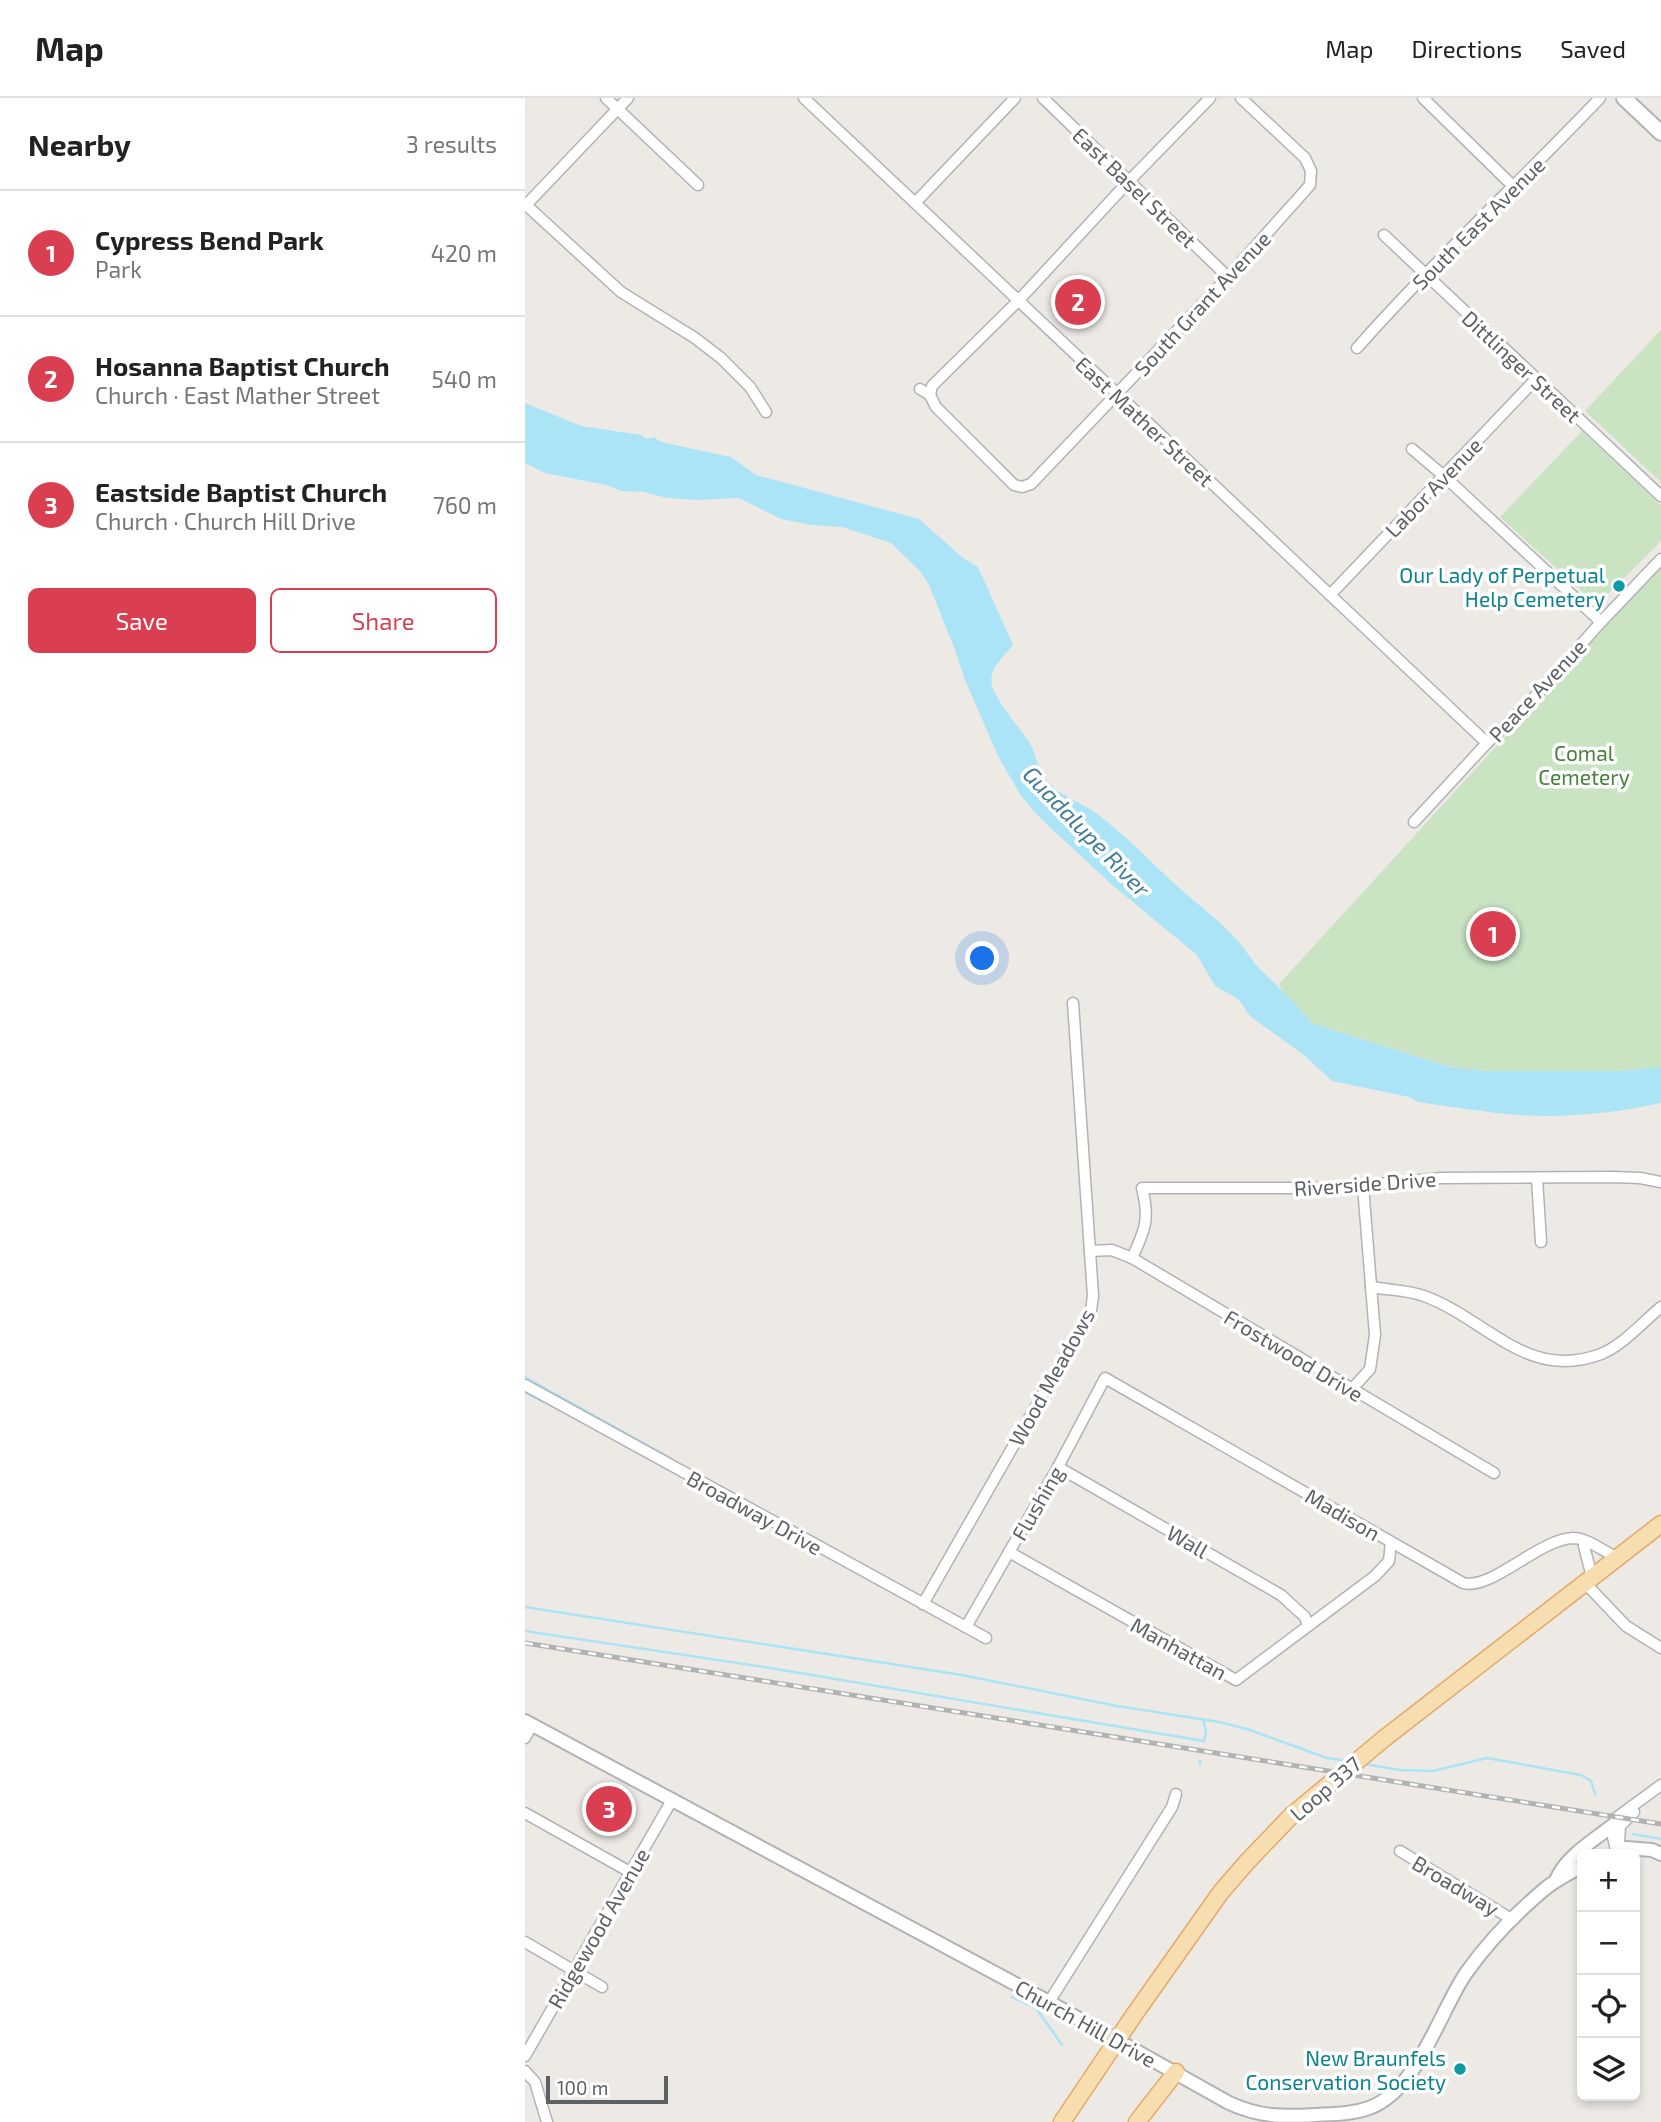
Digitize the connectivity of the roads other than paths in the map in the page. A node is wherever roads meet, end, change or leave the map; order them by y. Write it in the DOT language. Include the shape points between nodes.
graph roads {
  1 [pos="606,98"];
  2 [pos="628,98"];
  3 [pos="1015,98"];
  4 [pos="1043,98"];
  5 [pos="1210,98"];
  6 [pos="1241,98"];
  7 [pos="1423,98"];
  8 [pos="1600,98"];
  9 [pos="1624,98"];
  10 [pos="811,100"];
  11 [pos="617,109"];
  12 [pos="1661,134"];
  13 [pos="1129,181"];
  14 [pos="698,185"];
  15 [pos="1514,187"];
  16 [pos="915,203"];
  17 [pos="526,204"];
  18 [pos="1384,236"];
  19 [pos="1426,275"];
  20 [pos="1228,276"];
  21 [pos="1019,300"];
  22 [pos="1357,348"];
  23 [pos="1535,380"];
  24 [pos="1116,395"];
  25 [pos="766,412"];
  26 [pos="1412,449"];
  27 [pos="1444,476"];
  28 [pos="1661,496"];
  29 [pos="1661,559"];
  30 [pos="1330,595"];
  31 [pos="1601,622"];
  32 [pos="1487,743"];
  33 [pos="1414,822"];
  34 [pos="1073,1003"];
  35 [pos="1537,1178"];
  36 [pos="1661,1182"];
  37 [pos="1363,1186"];
  38 [pos="1541,1242"];
  39 [pos="1090,1251"];
  40 [pos="1132,1258"];
  41 [pos="1371,1287"];
  42 [pos="1661,1307"];
  43 [pos="1105,1378"];
  44 [pos="525,1385"];
  45 [pos="1352,1389"];
  46 [pos="1058,1467"];
  47 [pos="1494,1473"];
  48 [pos="1661,1524"];
  49 [pos="1391,1542"];
  50 [pos="1585,1542"];
  51 [pos="1009,1552"];
  52 [pos="1618,1558"];
  53 [pos="1588,1580"];
  54 [pos="923,1604"];
  55 [pos="1308,1626"];
  56 [pos="965,1627"];
  57 [pos="986,1639"];
  58 [pos="1661,1648"];
  59 [pos="528,1723"];
  60 [pos="525,1738"];
  61 [pos="1661,1787"];
  62 [pos="1176,1794"];
  63 [pos="672,1800"];
  64 [pos="525,1813"];
  65 [pos="1613,1825"];
  66 [pos="1616,1849"];
  67 [pos="1618,1849"];
  68 [pos="1640,1849"];
  69 [pos="1400,1851"];
  70 [pos="1660,1854"];
  71 [pos="1640,1856"];
  72 [pos="1577,1869"];
  73 [pos="630,1872"];
  74 [pos="1556,1881"];
  75 [pos="1513,1920"];
  76 [pos="525,1942"];
  77 [pos="575,1971"];
  78 [pos="602,1987"];
  79 [pos="1049,2002"];
  80 [pos="525,2056"];
  81 [pos="525,2071"];
  82 [pos="1176,2072"];
  83 [pos="547,2122"];
  84 [pos="1062,2122"];
  85 [pos="1137,2122"];
  1 -- 11 [label="street"];
  2 -- 11 [label="street"];
  3 -- 16 [label="street"];
  4 -- 13 [label="street, East Basel Street"];
  5 -- 13 [label="street"];
  6 -- 20 [label="street, South Grant Avenue" via="1305,158 1311,171 1310,185"];
  7 -- 15 [label="street"];
  8 -- 15 [label="street, South East Avenue"];
  9 -- 12 [label="main road"];
  10 -- 16 [label="street, East Mather Street"];
  11 -- 14 [label="street"];
  11 -- 17 [label="street"];
  13 -- 20 [label="street, East Basel Street"];
  13 -- 21 [label="street"];
  15 -- 19 [label="street, South East Avenue"];
  16 -- 21 [label="street, East Mather Street"];
  17 -- 25 [label="street" via="621,292 721,358 750,387"];
  18 -- 19 [label="street, Dittlinger Street"];
  19 -- 22 [label="street, South East Avenue"];
  19 -- 23 [label="street, Dittlinger Street"];
  20 -- 24 [label="street, South Grant Avenue"];
  21 -- 24 [label="street, East Mather Street"];
  21 -- 24 [label="street, South Grant Avenue" via="925,392 1014,485 1031,484"];
  23 -- 27 [label="street, Labor Avenue"];
  23 -- 28 [label="street, Dittlinger Street"];
  24 -- 30 [label="street, East Mather Street"];
  26 -- 27 [label="street"];
  27 -- 30 [label="street, Labor Avenue"];
  27 -- 31 [label="street"];
  29 -- 31 [label="street, Peace Avenue"];
  30 -- 32 [label="street, East Mather Street"];
  31 -- 32 [label="street, Peace Avenue"];
  32 -- 33 [label="street, Peace Avenue"];
  34 -- 39 [label="street, Wood Meadows"];
  35 -- 36 [label="street, Riverside Drive" via="1631,1177"];
  35 -- 37 [label="street, Riverside Drive" via="1427,1179"];
  35 -- 38 [label="street"];
  37 -- 40 [label="street, Riverside Drive" via="1142,1188 1146,1229"];
  37 -- 41 [label="street"];
  39 -- 40 [label="street, Frostwood Drive" via="1112,1250"];
  39 -- 54 [label="street, Wood Meadows" via="1093,1297 1088,1317"];
  40 -- 45 [label="street, Frostwood Drive"];
  41 -- 42 [label="street" via="1424,1296 1504,1343 1555,1362 1603,1353"];
  41 -- 45 [label="street" via="1375,1335 1370,1370"];
  43 -- 46 [label="street, Flushing"];
  43 -- 49 [label="street, Madison"];
  44 -- 54 [label="street, Broadway Drive"];
  45 -- 47 [label="street, Frostwood Drive"];
  46 -- 51 [label="street, Flushing"];
  46 -- 55 [label="street, Wall" via="1281,1595 1305,1617"];
  48 -- 52 [label="main road, Loop 337"];
  49 -- 50 [label="street, Madison" via="1473,1585 1562,1541 1574,1538"];
  49 -- 55 [label="street, Manhattan" via="1384,1567"];
  50 -- 52 [label="street"];
  50 -- 53 [label="street"];
  51 -- 55 [label="street, Manhattan" via="1236,1680"];
  51 -- 56 [label="street, Flushing"];
  52 -- 53 [label="main road, Loop 337"];
  53 -- 58 [label="street" via="1614,1615"];
  53 -- 84 [label="main road, Loop 337, bridge" via="1291,1816 1221,1892"];
  54 -- 56 [label="street, Broadway Drive"];
  56 -- 57 [label="street, Broadway Drive"];
  59 -- 60 [label="street"];
  59 -- 63 [label="street, Church Hill Drive"];
  61 -- 65 [label="street"];
  61 -- 67 [label="street" via="1623,1822"];
  62 -- 79 [label="street"];
  63 -- 73 [label="street, Ridgewood Avenue"];
  63 -- 79 [label="street, Church Hill Drive"];
  64 -- 73 [label="street"];
  65 -- 66 [label="street"];
  65 -- 74 [label="street" via="1561,1869"];
  68 -- 70 [label="street"];
  69 -- 75 [label="street, Broadway"];
  70 -- 71 [label="street"];
  72 -- 74 [label="street, Church Hill Drive"];
  73 -- 77 [label="street, Ridgewood Avenue"];
  74 -- 75 [label="street, Church Hill Drive"];
  75 -- 82 [label="street, Church Hill Drive" via="1465,1975 1407,2079 1378,2104 1347,2113 1266,2116 1229,2103"];
  76 -- 77 [label="street"];
  77 -- 78 [label="street"];
  77 -- 80 [label="street, Ridgewood Avenue"];
  79 -- 82 [label="street, Church Hill Drive"];
  81 -- 83 [label="street" via="535,2082"];
  82 -- 85 [label="main road"];
}
